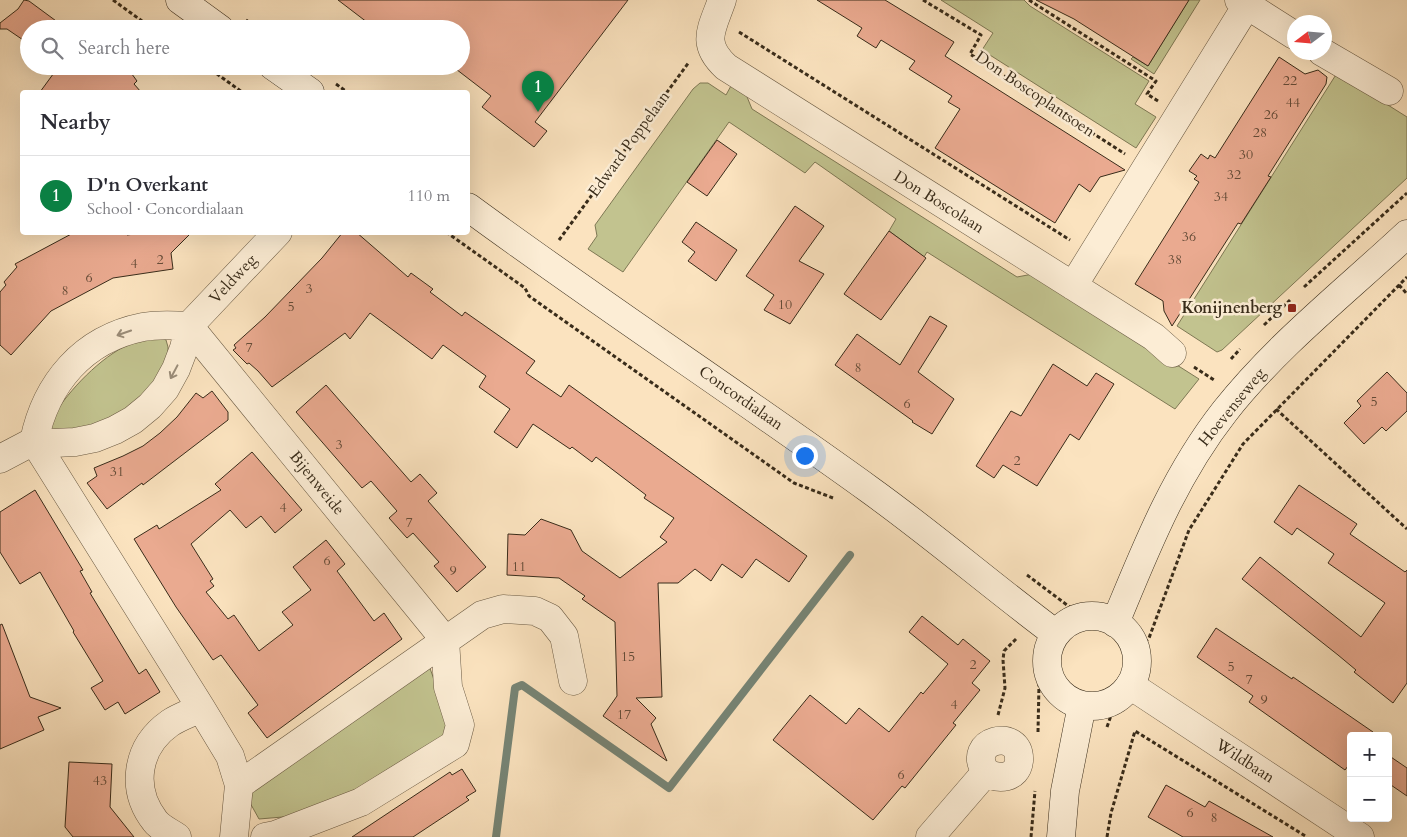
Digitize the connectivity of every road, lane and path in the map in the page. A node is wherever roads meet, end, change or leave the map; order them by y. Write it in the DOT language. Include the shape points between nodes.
graph roads {
  1 [pos="113,0"];
  2 [pos="180,0"];
  3 [pos="923,0"];
  4 [pos="1029,0"];
  5 [pos="1243,3"];
  6 [pos="719,8"];
  7 [pos="141,20"];
  8 [pos="208,20"];
  9 [pos="1287,31"];
  10 [pos="710,47"];
  11 [pos="1332,58"];
  12 [pos="218,75"];
  13 [pos="286,75"];
  14 [pos="239,90"];
  15 [pos="307,90"];
  16 [pos="1389,91"];
  17 [pos="1180,114"];
  18 [pos="1146,168"];
  19 [pos="470,208"];
  20 [pos="1407,234"];
  21 [pos="275,235"];
  22 [pos="450,235"];
  23 [pos="1093,255"];
  24 [pos="543,262"];
  25 [pos="1407,277"];
  26 [pos="1399,285"];
  27 [pos="1073,286"];
  28 [pos="525,288"];
  29 [pos="1407,294"];
  30 [pos="189,326"];
  31 [pos="1172,353"];
  32 [pos="1276,409"];
  33 [pos="34,441"];
  34 [pos="0,459"];
  35 [pos="836,500"];
  36 [pos="1407,529"];
  37 [pos="1115,622"];
  38 [pos="1056,634"];
  39 [pos="1020,635"];
  40 [pos="446,640"];
  41 [pos="1136,652"];
  42 [pos="573,681"];
  43 [pos="1130,685"];
  44 [pos="1082,705"];
  45 [pos="201,708"];
  46 [pos="991,742"];
  47 [pos="239,785"];
  48 [pos="177,837"];
  49 [pos="234,837"];
  50 [pos="265,837"];
  51 [pos="930,837"];
  52 [pos="1061,837"];
  53 [pos="1107,837"];
  54 [pos="1307,837"];
  55 [pos="1360,837"];
  1 -- 7 [label="path"];
  2 -- 8 [label="street"];
  3 -- 18 [label="path, Don Boscoplantsoen" via="981,35 970,54"];
  4 -- 17 [label="path" via="1156,81 1147,94"];
  5 -- 9 [label="street"];
  5 -- 17 [label="street"];
  6 -- 10 [label="street" via="709,37"];
  6 -- 23 [label="path"];
  10 -- 24 [label="path, Edward Poppelaan" via="693,56"];
  10 -- 27 [label="street, Don Boscolaan" via="716,59 726,67"];
  11 -- 16 [label="street"];
  12 -- 14 [label="path"];
  13 -- 15 [label="street"];
  17 -- 18 [label="street"];
  18 -- 23 [label="street"];
  19 -- 24 [label="street, Concordialaan"];
  20 -- 37 [label="street, Hoevenseweg" via="1272,359 1225,411 1165,505"];
  21 -- 30 [label="street, Veldweg"];
  22 -- 28 [label="path"];
  23 -- 27 [label="street"];
  24 -- 28 [label="path, Edward Poppelaan"];
  24 -- 38 [label="street, Concordialaan" via="872,491"];
  25 -- 26 [label="path, Hoevenseweg"];
  26 -- 29 [label="path"];
  26 -- 32 [label="path, Hoevenseweg"];
  27 -- 31 [label="street, Don Boscolaan" via="1154,337"];
  28 -- 35 [label="path" via="529,296 794,483"];
  30 -- 33 [label="street, one-way" via="144,327 108,339 82,355 55,385 45,402"];
  30 -- 33 [label="street, Veldweg, one-way" via="176,369 150,406 133,420 96,438 75,442"];
  30 -- 40 [label="street, Bijenweide"];
  32 -- 36 [label="path"];
  32 -- 41 [label="path, Hoevenseweg" via="1243,444 1189,530 1149,638"];
  33 -- 34 [label="street"];
  33 -- 45 [label="street"];
  37 -- 38 [label="street" via="1093,616 1083,617 1068,622"];
  37 -- 41 [label="street" via="1129,635"];
  38 -- 44 [label="street" via="1049,647 1049,677 1057,690"];
  39 -- 46 [label="path" via="1004,650 1005,688"];
  40 -- 42 [label="street" via="482,615 503,609 535,611 550,618 564,636"];
  40 -- 47 [label="street"];
  40 -- 50 [label="street" via="448,687 460,725 455,744 361,802"];
  41 -- 43 [label="street" via="1136,670"];
  43 -- 44 [label="street" via="1117,699 1108,703"];
  43 -- 55 [label="street, Wildbaan"];
  44 -- 52 [label="street"];
  45 -- 47 [label="street" via="230,756"];
  45 -- 48 [label="street" via="170,723 149,744 139,771 142,799 156,823"];
  46 -- 51 [label="street" via="1002,740 1017,750 1018,764 1014,772 1003,778 986,772"];
  47 -- 49 [label="street"];
  53 -- 54 [label="path" via="1135,731"];
}
